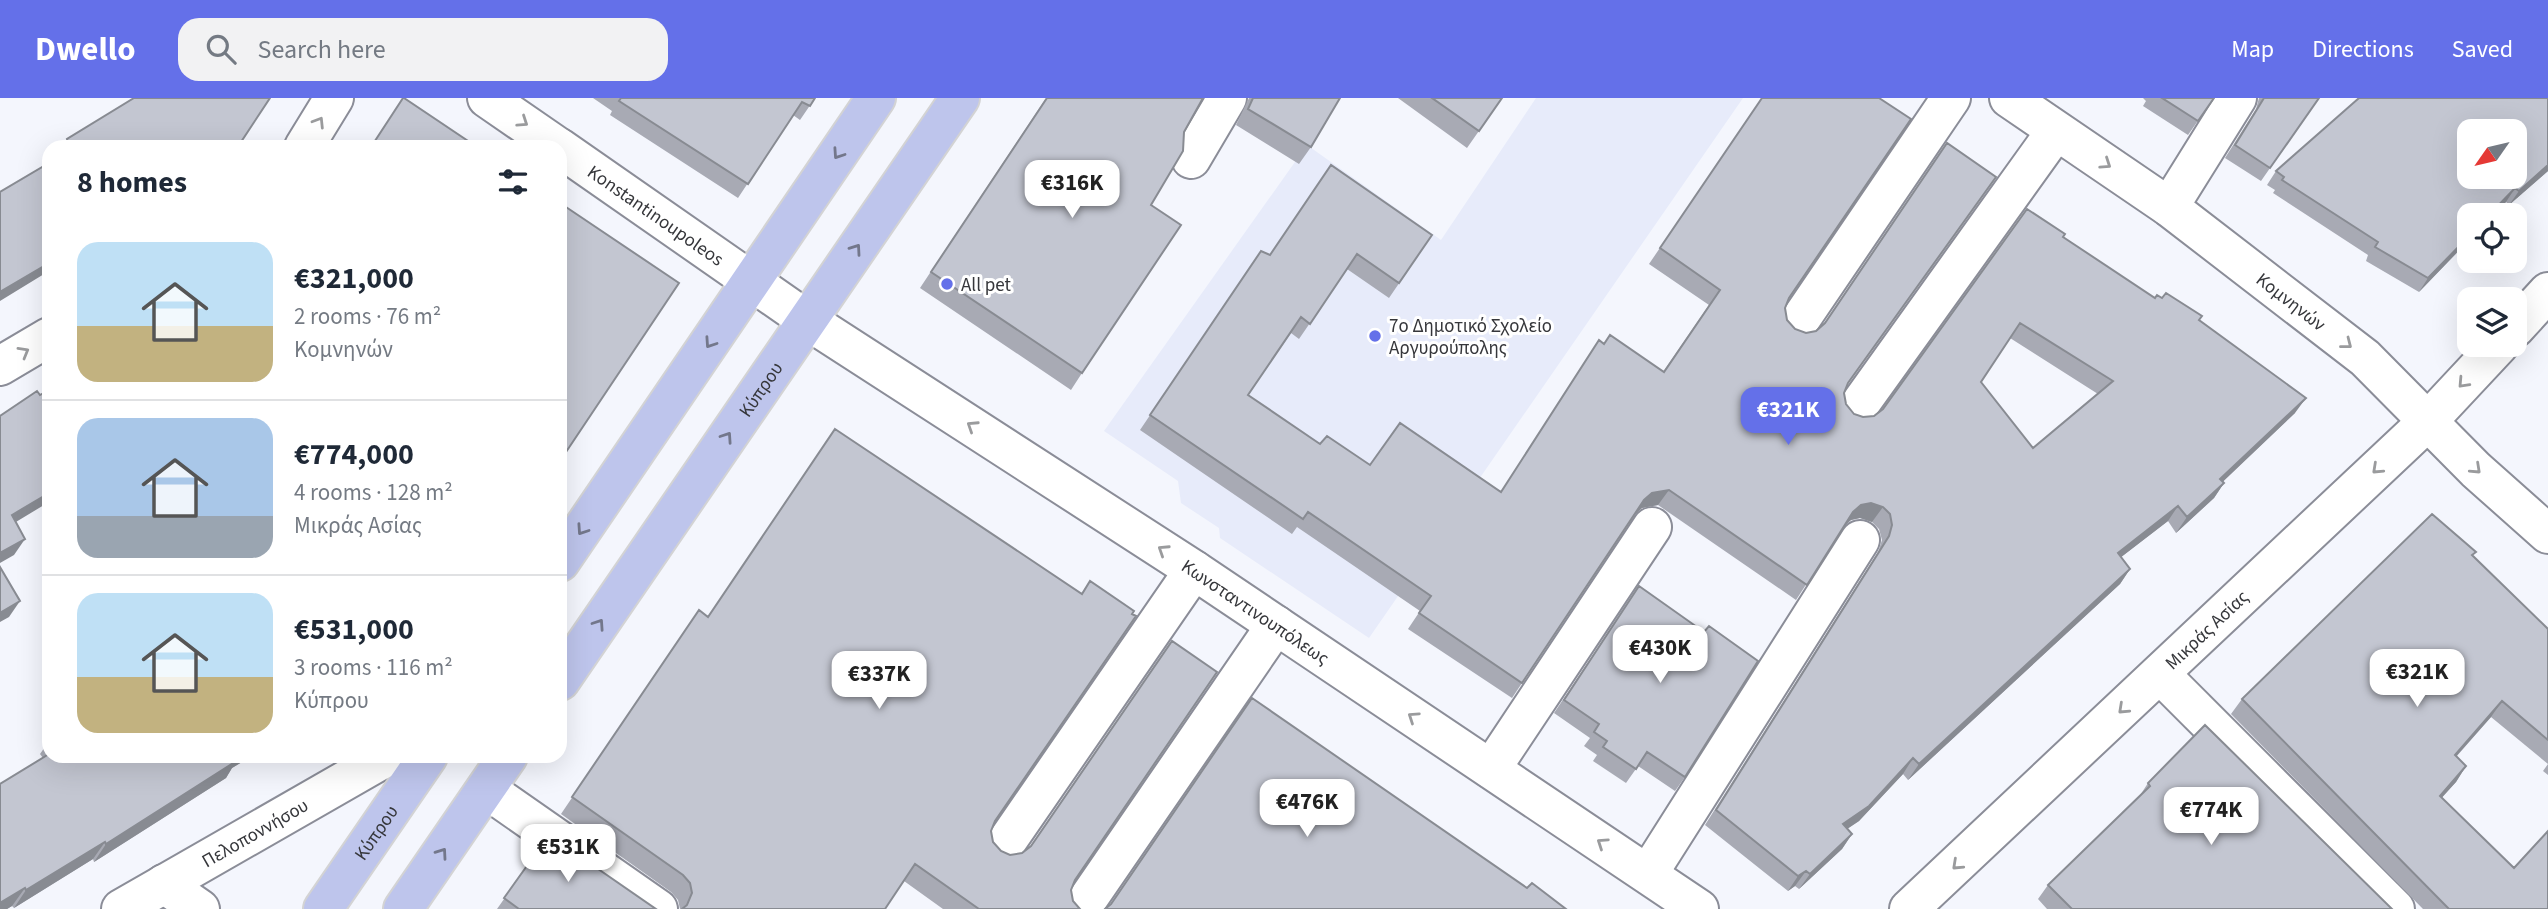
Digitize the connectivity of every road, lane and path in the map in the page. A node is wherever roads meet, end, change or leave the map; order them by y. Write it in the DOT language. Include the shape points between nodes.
graph roads {
  1 [pos="334,98"];
  2 [pos="487,98"];
  3 [pos="876,98"];
  4 [pos="960,98"];
  5 [pos="1227,98"];
  6 [pos="1951,98"];
  7 [pos="2009,98"];
  8 [pos="2237,98"];
  9 [pos="2056,131"];
  10 [pos="308,140"];
  11 [pos="547,140"];
  12 [pos="567,154"];
  13 [pos="1191,159"];
  14 [pos="2169,206"];
  15 [pos="752,282"];
  16 [pos="2548,292"];
  17 [pos="2527,315"];
  18 [pos="807,320"];
  19 [pos="1796,326"];
  20 [pos="42,341"];
  21 [pos="2488,357"];
  22 [pos="0,366"];
  23 [pos="1855,411"];
  24 [pos="2427,422"];
  25 [pos="1652,527"];
  26 [pos="2548,534"];
  27 [pos="1860,540"];
  28 [pos="567,552"];
  29 [pos="1194,570"];
  30 [pos="1276,625"];
  31 [pos="567,671"];
  32 [pos="2160,674"];
  33 [pos="376,763"];
  34 [pos="423,763"];
  35 [pos="503,763"];
  36 [pos="1491,769"];
  37 [pos="486,789"];
  38 [pos="1001,850"];
  39 [pos="1648,874"];
  40 [pos="164,884"];
  41 [pos="121,909"];
  42 [pos="200,909"];
  43 [pos="323,909"];
  44 [pos="403,909"];
  45 [pos="658,909"];
  46 [pos="1082,909"];
  47 [pos="1699,909"];
  48 [pos="1909,909"];
  49 [pos="2395,909"];
  10 -- 1 [label="street, one-way"];
  2 -- 11 [label="street, Konstantinoupoleos, one-way"];
  3 -- 15 [label="main road, one-way"];
  18 -- 4 [label="main road, Κύπρου, one-way"];
  5 -- 13 [label="street"];
  6 -- 19 [label="street"];
  7 -- 9 [label="street, Κομνηνών"];
  8 -- 14 [label="street"];
  9 -- 14 [label="street, Κομνηνών, one-way"];
  9 -- 23 [label="street"];
  12 -- 15 [label="street, Konstantinoupoleos"];
  14 -- 24 [label="street, Κομνηνών, one-way" via="2365,358"];
  15 -- 18 [label="street, Konstantinoupoleos"];
  15 -- 28 [label="main road, one-way"];
  16 -- 17 [label="street"];
  29 -- 18 [label="street, Κωνσταντινουπόλεως, one-way"];
  31 -- 18 [label="main road, Κύπρου, one-way"];
  22 -- 20 [label="street, one-way"];
  21 -- 24 [label="street, Μικράς Ασίας, one-way"];
  24 -- 26 [label="street, Κομνηνών, one-way"];
  24 -- 32 [label="street, Μικράς Ασίας, one-way"];
  25 -- 36 [label="street"];
  27 -- 39 [label="street"];
  29 -- 30 [label="street, Κωνσταντινουπόλεως"];
  29 -- 38 [label="street"];
  36 -- 30 [label="street, Κωνσταντινουπόλεως, one-way"];
  30 -- 46 [label="street"];
  32 -- 48 [label="street, Μικράς Ασίας, one-way"];
  32 -- 49 [label="street"];
  33 -- 40 [label="street, Πελοποννήσου"];
  34 -- 43 [label="main road, Κύπρου"];
  35 -- 37 [label="main road"];
  39 -- 36 [label="street, Κωνσταντινουπόλεως, one-way"];
  44 -- 37 [label="main road, one-way"];
  37 -- 45 [label="street"];
  39 -- 47 [label="street, Κωνσταντινουπόλεως"];
  40 -- 41 [label="street, Πελοποννήσου"];
  40 -- 42 [label="street"];
}
